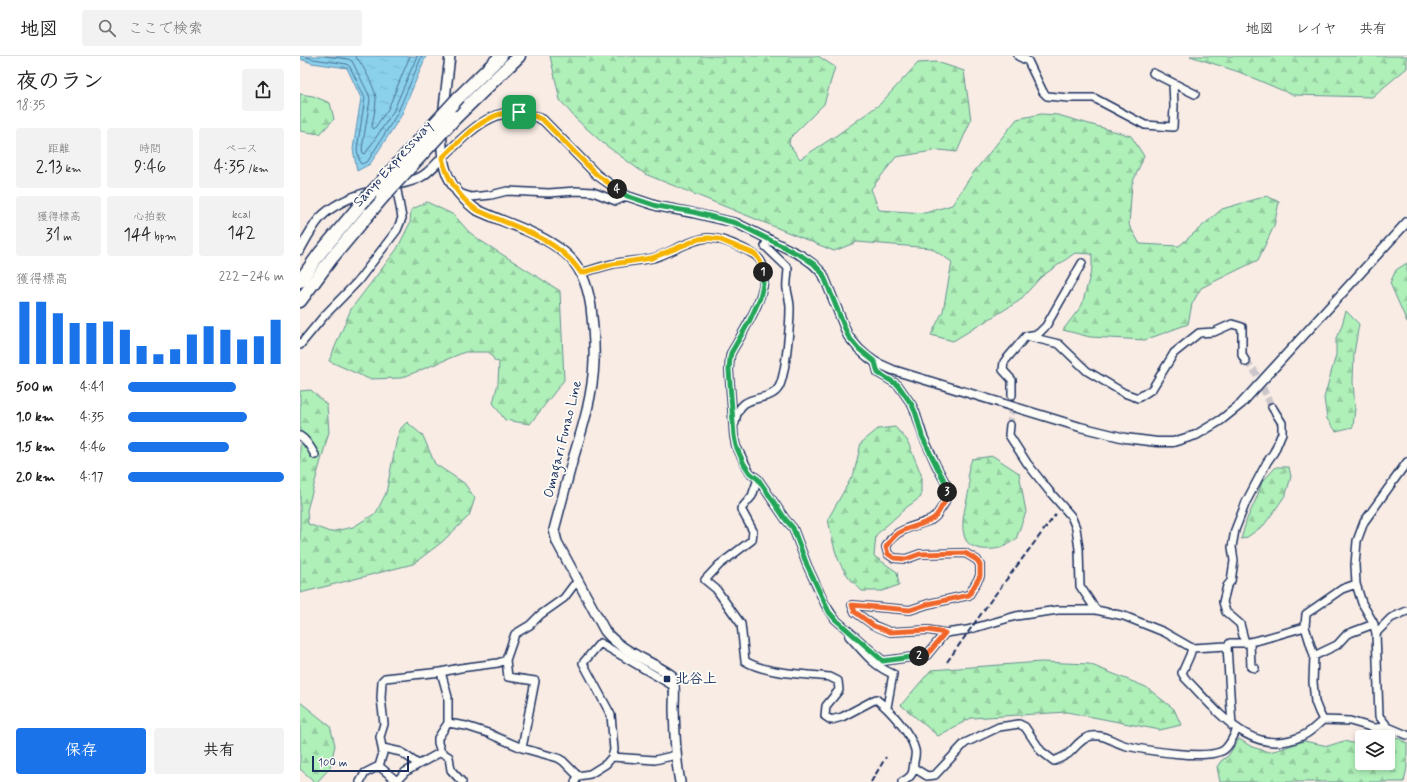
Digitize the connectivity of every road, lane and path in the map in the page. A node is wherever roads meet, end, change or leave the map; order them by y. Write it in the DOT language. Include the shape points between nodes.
graph roads {
  1 [pos="450,56"];
  2 [pos="502,56"];
  3 [pos="519,56"];
  4 [pos="1018,56"];
  5 [pos="1153,73"];
  6 [pos="1173,83"];
  7 [pos="1195,94"];
  8 [pos="442,158"];
  9 [pos="396,185"];
  10 [pos="459,193"];
  11 [pos="627,196"];
  12 [pos="1407,222"];
  13 [pos="768,239"];
  14 [pos="300,250"];
  15 [pos="1082,263"];
  16 [pos="581,273"];
  17 [pos="300,281"];
  18 [pos="300,301"];
  19 [pos="1026,336"];
  20 [pos="300,345"];
  21 [pos="875,362"];
  22 [pos="1246,362"];
  23 [pos="1012,395"];
  24 [pos="1272,407"];
  25 [pos="1010,425"];
  26 [pos="300,436"];
  27 [pos="734,436"];
  28 [pos="314,455"];
  29 [pos="1407,462"];
  30 [pos="758,479"];
  31 [pos="578,582"];
  32 [pos="1356,584"];
  33 [pos="1096,610"];
  34 [pos="1407,611"];
  35 [pos="1374,624"];
  36 [pos="1305,627"];
  37 [pos="845,628"];
  38 [pos="945,633"];
  39 [pos="1376,633"];
  40 [pos="1247,643"];
  41 [pos="1227,646"];
  42 [pos="1192,648"];
  43 [pos="1314,656"];
  44 [pos="506,660"];
  45 [pos="1255,668"];
  46 [pos="441,672"];
  47 [pos="675,687"];
  48 [pos="887,707"];
  49 [pos="1323,720"];
  50 [pos="448,723"];
  51 [pos="1235,727"];
  52 [pos="1388,727"];
  53 [pos="1407,735"];
  54 [pos="383,748"];
  55 [pos="522,748"];
  56 [pos="441,752"];
  57 [pos="676,755"];
  58 [pos="612,757"];
  59 [pos="418,764"];
  60 [pos="379,766"];
  61 [pos="914,768"];
  62 [pos="577,779"];
  63 [pos="398,781"];
  64 [pos="360,782"];
  65 [pos="462,782"];
  66 [pos="680,782"];
  67 [pos="902,782"];
  1 -- 8 [label="main road, Omagari Funao Line" via="444,102"];
  2 -- 17 [label="highway, Sanyo Expressway, bridge" via="459,97 361,204"];
  3 -- 18 [label="highway, Sanyo Expressway, bridge" via="456,117 382,198"];
  4 -- 6 [label="street" via="1028,61 1047,96 1094,98 1145,125 1173,127"];
  5 -- 6 [label="street"];
  6 -- 7 [label="street"];
  8 -- 9 [label="street" via="422,176"];
  8 -- 10 [label="main road, Omagari Funao Line" via="445,172"];
  8 -- 11 [label="street" via="492,117 519,112 543,120 597,175"];
  9 -- 14 [label="street" via="354,195 330,210 320,218"];
  9 -- 20 [label="street" via="402,218 397,230 358,281"];
  10 -- 11 [label="street" via="471,197 507,191 593,192 616,201"];
  10 -- 16 [label="main road, Omagari Funao Line" via="475,209 553,245 570,258"];
  11 -- 13 [label="street" via="657,206 724,219"];
  12 -- 21 [label="street" via="1240,404 1221,420 1196,435 1173,442 1126,438 1080,427 906,375"];
  13 -- 21 [label="street" via="802,256 823,274 848,336"];
  13 -- 27 [label="street" via="765,246 788,268 790,310 785,362 779,387 773,394 754,399 740,407"];
  15 -- 19 [label="street" via="1046,326 1038,334"];
  16 -- 27 [label="street" via="613,264 652,258 699,239 708,238 718,239 755,254 763,268 760,298 730,358"];
  16 -- 31 [label="main road, Omagari Funao Line" via="593,320 592,385 554,530 557,542"];
  19 -- 22 [label="street" via="1059,344 1087,372 1138,398 1152,388 1174,352 1199,333 1214,332 1232,324 1242,327 1242,355"];
  19 -- 23 [label="street" via="1004,362 1003,370 1012,380"];
  21 -- 38 [label="street" via="878,373 898,385 912,405 922,436 946,484 947,496 931,520 908,528 891,539 886,547 888,554 894,558 906,559 920,554 965,553 977,560 980,565 980,576 969,595 910,610 852,605 855,612 874,626 890,632 928,630"];
  24 -- 40 [label="street" via="1282,423 1282,433 1246,502 1235,530 1231,581 1226,586 1223,602 1226,612 1240,624"];
  25 -- 33 [label="street" via="1009,435 1027,463 1071,516 1076,528 1079,549 1080,586"];
  26 -- 28 [label="street"];
  27 -- 30 [label="street" via="747,468"];
  29 -- 32 [label="street" via="1364,522 1356,541"];
  30 -- 37 [label="street" via="793,528 825,604"];
  30 -- 48 [label="street" via="752,496 741,509 753,531 752,540 719,565 705,580 716,589 741,624 745,661 770,670 830,677 838,681 839,690 826,706 825,716 831,720 876,699"];
  31 -- 44 [label="street" via="564,598 515,634"];
  31 -- 47 [label="main road, Omagari Funao Line" via="611,638 623,648 671,675"];
  32 -- 35 [label="street" via="1362,603"];
  32 -- 36 [label="street" via="1342,589 1306,614"];
  33 -- 38 [label="street" via="1058,610 1016,616 967,630"];
  33 -- 42 [label="street" via="1124,616 1164,632"];
  34 -- 39 [label="street" via="1391,618"];
  35 -- 39 [label="street"];
  35 -- 43 [label="street" via="1347,634 1337,645"];
  36 -- 40 [label="street"];
  36 -- 43 [label="street"];
  37 -- 38 [label="street" via="883,661 927,655"];
  37 -- 48 [label="street" via="844,632 872,662 893,674"];
  39 -- 52 [label="street" via="1379,716"];
  40 -- 41 [label="street" via="1230,643"];
  40 -- 45 [label="street" via="1251,666"];
  41 -- 42 [label="street"];
  41 -- 51 [label="street"];
  42 -- 51 [label="street" via="1182,673 1213,709"];
  43 -- 49 [label="street" via="1312,682 1315,702"];
  44 -- 46 [label="street"];
  44 -- 55 [label="street" via="508,677 535,681"];
  46 -- 50 [label="street" via="448,697"];
  46 -- 54 [label="street" via="382,680 384,724 380,737"];
  47 -- 57 [label="main road"];
  47 -- 58 [label="street" via="600,643 583,663 610,715 614,750"];
  48 -- 61 [label="street" via="912,739 916,751"];
  49 -- 51 [label="street" via="1304,735 1284,742 1251,738"];
  49 -- 52 [label="street" via="1350,721 1374,728"];
  50 -- 55 [label="street" via="492,734"];
  50 -- 56 [label="street" via="438,738"];
  51 -- 61 [label="street" via="1226,749 1219,753 1179,754 1126,746 1104,736 1090,736 1065,756 1054,761 1041,751 1025,727 1019,724 999,727 965,743 935,775 927,776"];
  52 -- 53 [label="street"];
  54 -- 59 [label="street" via="401,752"];
  54 -- 60 [label="street"];
  55 -- 62 [label="street" via="558,758"];
  56 -- 59 [label="street"];
  56 -- 65 [label="street" via="449,757 451,770"];
  57 -- 58 [label="street" via="655,760"];
  57 -- 66 [label="main road"];
  58 -- 62 [label="street" via="598,770"];
  59 -- 63 [label="street" via="405,772"];
  60 -- 63 [label="street"];
  60 -- 64 [label="street" via="365,773"];
  61 -- 67 [label="street" via="910,778"];
}
